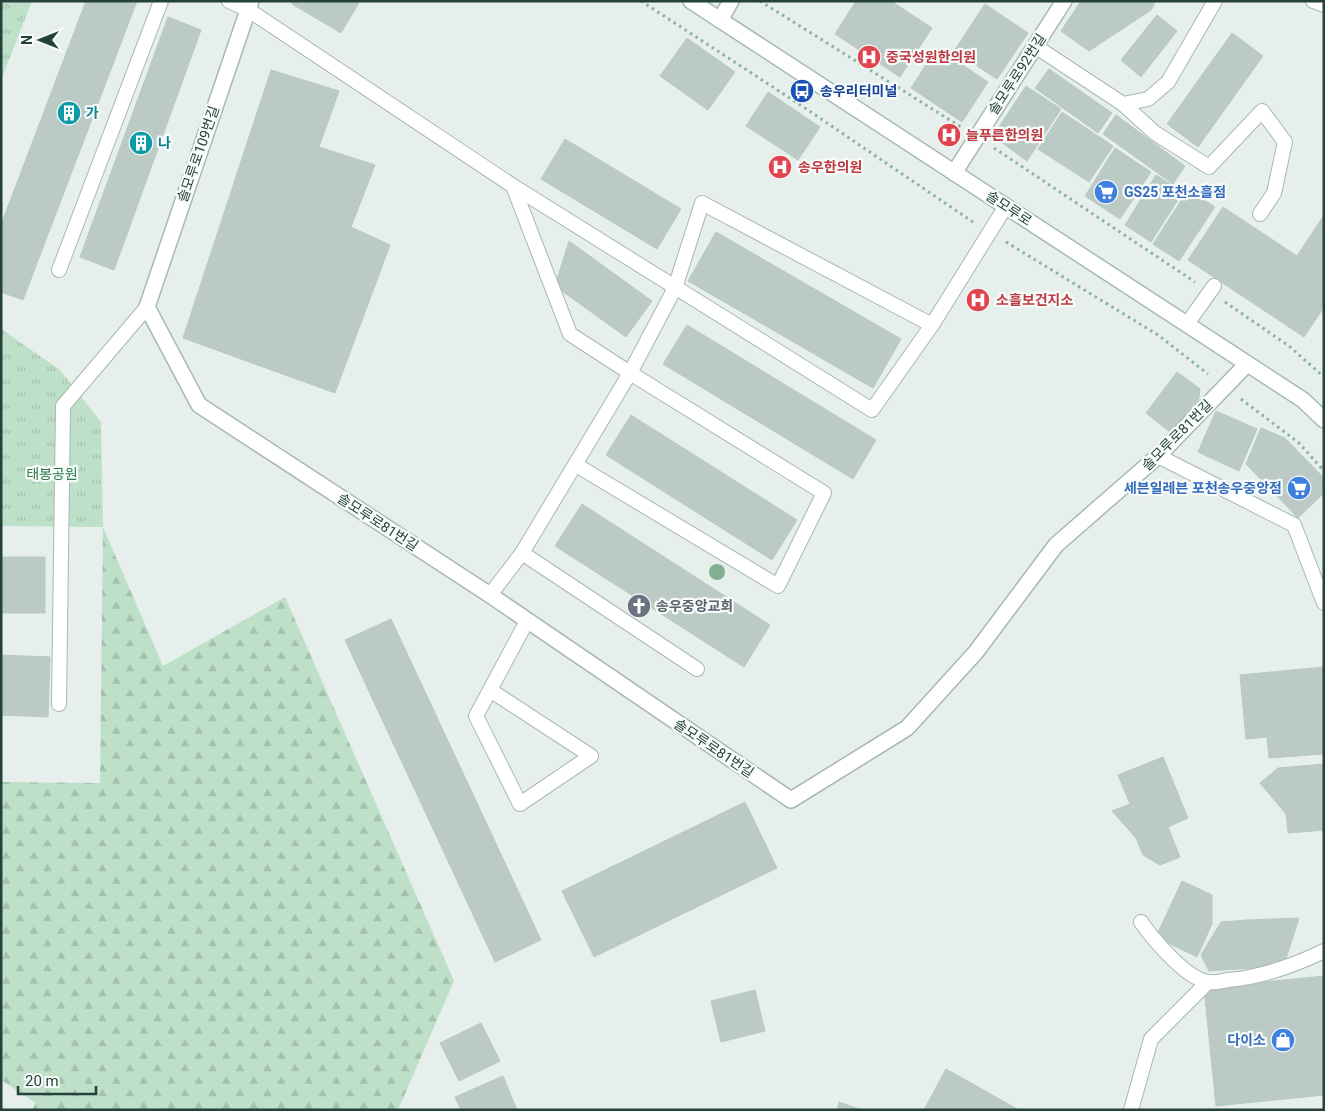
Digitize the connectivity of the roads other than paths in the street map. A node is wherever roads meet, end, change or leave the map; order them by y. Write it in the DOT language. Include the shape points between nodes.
graph roads {
  1 [pos="161,1"];
  2 [pos="229,1"];
  3 [pos="691,1"];
  4 [pos="730,1"];
  5 [pos="1064,1"];
  6 [pos="1214,1"];
  7 [pos="1313,1"];
  8 [pos="249,5"];
  9 [pos="1324,5"];
  10 [pos="720,20"];
  11 [pos="1035,46"];
  12 [pos="1124,104"];
  13 [pos="954,173"];
  14 [pos="513,186"];
  15 [pos="1006,206"];
  16 [pos="1260,214"];
  17 [pos="59,270"];
  18 [pos="675,288"];
  19 [pos="1212,289"];
  20 [pos="147,307"];
  21 [pos="1187,324"];
  22 [pos="932,325"];
  23 [pos="1248,364"];
  24 [pos="630,373"];
  25 [pos="1324,420"];
  26 [pos="1158,456"];
  27 [pos="576,465"];
  28 [pos="522,553"];
  29 [pos="490,595"];
  30 [pos="1324,603"];
  31 [pos="527,621"];
  32 [pos="697,669"];
  33 [pos="490,690"];
  34 [pos="58,704"];
  35 [pos="1141,922"];
  36 [pos="1324,951"];
  37 [pos="1208,982"];
  38 [pos="1131,1110"];
  1 -- 17 [label="lane"];
  2 -- 8 [label="lane"];
  3 -- 10 [label="street, 솔모루로"];
  4 -- 10 [label="street"];
  5 -- 11 [label="street, 솔모루로92번길"];
  6 -- 12 [label="lane" via="1168,82 1148,99"];
  7 -- 9 [label="lane"];
  8 -- 14 [label="lane"];
  8 -- 20 [label="street, 솔모루로109번길"];
  10 -- 13 [label="street, 솔모루로"];
  11 -- 12 [label="lane"];
  11 -- 13 [label="street, 솔모루로92번길"];
  12 -- 16 [label="lane" via="1155,133 1208,167 1262,111 1285,142 1274,193"];
  13 -- 15 [label="street, 솔모루로"];
  14 -- 18 [label="lane"];
  14 -- 24 [label="lane" via="570,334"];
  15 -- 21 [label="street, 솔모루로"];
  15 -- 22 [label="lane"];
  18 -- 22 [label="lane" via="872,410"];
  18 -- 22 [label="lane" via="702,203"];
  18 -- 24 [label="lane"];
  19 -- 21 [label="lane"];
  20 -- 29 [label="street, 솔모루로81번길" via="199,405"];
  20 -- 34 [label="lane" via="63,406"];
  21 -- 23 [label="street, 솔모루로"];
  23 -- 25 [label="street, 솔모루로" via="1303,400"];
  23 -- 26 [label="street, 솔모루로81번길"];
  24 -- 27 [label="lane"];
  24 -- 27 [label="lane" via="824,494 778,586"];
  26 -- 30 [label="lane" via="1294,525"];
  26 -- 31 [label="street, 솔모루로81번길" via="1056,545 976,652 907,728 791,800"];
  27 -- 28 [label="lane"];
  28 -- 29 [label="lane"];
  28 -- 32 [label="lane"];
  29 -- 31 [label="street, 솔모루로81번길"];
  31 -- 33 [label="lane"];
  33 -- 33 [label="lane" via="476,716 520,804 591,756"];
  35 -- 37 [label="lane" via="1182,968"];
  36 -- 37 [label="lane" via="1284,969 1248,978"];
  37 -- 38 [label="lane" via="1151,1039"];
}
